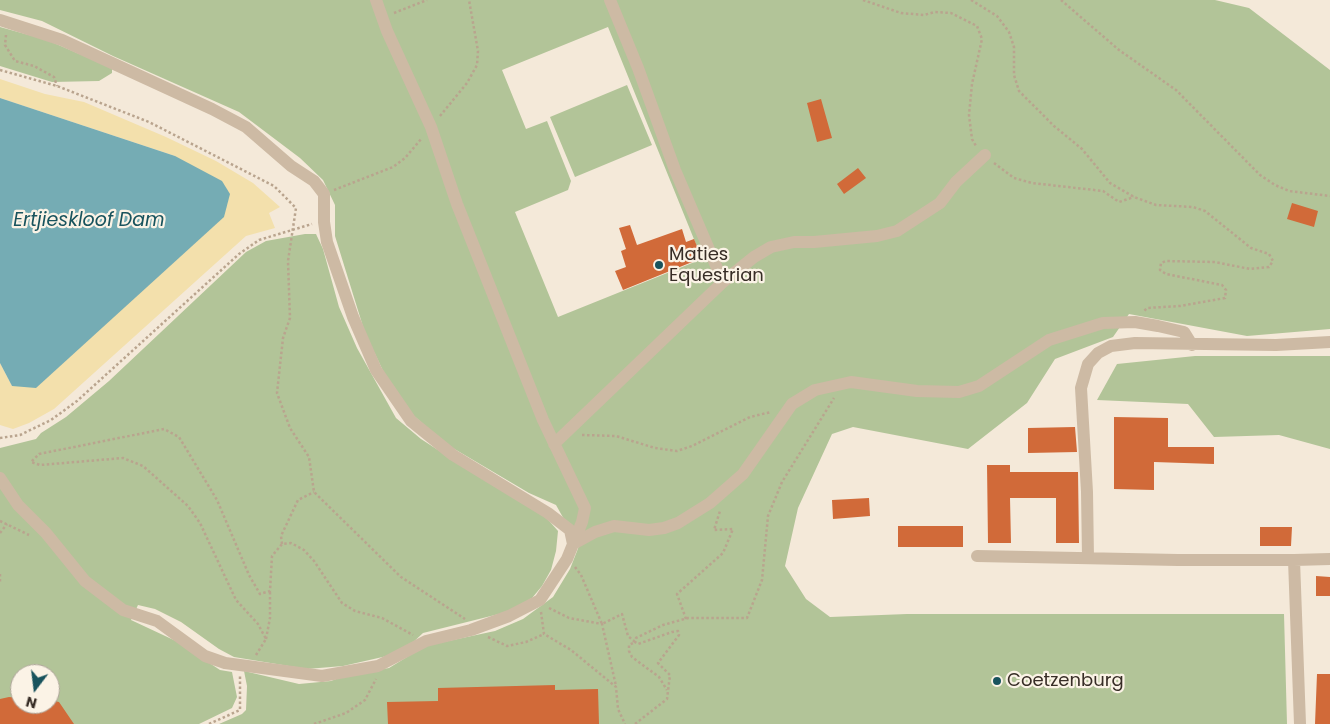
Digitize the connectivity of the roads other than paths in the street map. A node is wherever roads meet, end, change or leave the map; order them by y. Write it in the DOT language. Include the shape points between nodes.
graph roads {
  1 [pos="376,0"];
  2 [pos="610,0"];
  3 [pos="5,21"];
  4 [pos="985,155"];
  5 [pos="723,282"];
  6 [pos="1328,341"];
  7 [pos="1192,345"];
  8 [pos="554,444"];
  9 [pos="0,478"];
  10 [pos="573,544"];
  11 [pos="977,556"];
  12 [pos="1088,558"];
  13 [pos="1330,559"];
  14 [pos="1294,560"];
  15 [pos="1300,724"];
  1 -- 8 [label="street" via="411,86 432,127 457,204"];
  2 -- 5 [label="street" via="675,170"];
  3 -- 10 [label="street" via="62,40 212,109 246,127 291,166 314,181 324,194 327,242 353,317 376,370 411,421 453,455 548,512 570,530"];
  4 -- 5 [label="street" via="956,182 940,203 897,231 771,247"];
  5 -- 8 [label="street"];
  6 -- 7 [label="street"];
  7 -- 10 [label="street" via="1184,332 1135,322 1103,323 1049,340 979,386 959,392 917,391 851,382 815,390 792,404 743,474 710,503 664,528 649,530 614,526"];
  7 -- 12 [label="street" via="1135,343 1111,346 1088,364 1081,388"];
  8 -- 10 [label="street" via="586,508"];
  9 -- 10 [label="street" via="18,505 85,581 122,610 157,621 205,656 239,665 322,676 378,666 426,641 510,616 540,600"];
  11 -- 12 [label="street"];
  12 -- 14 [label="street"];
  13 -- 14 [label="street"];
  14 -- 15 [label="street"];
}
